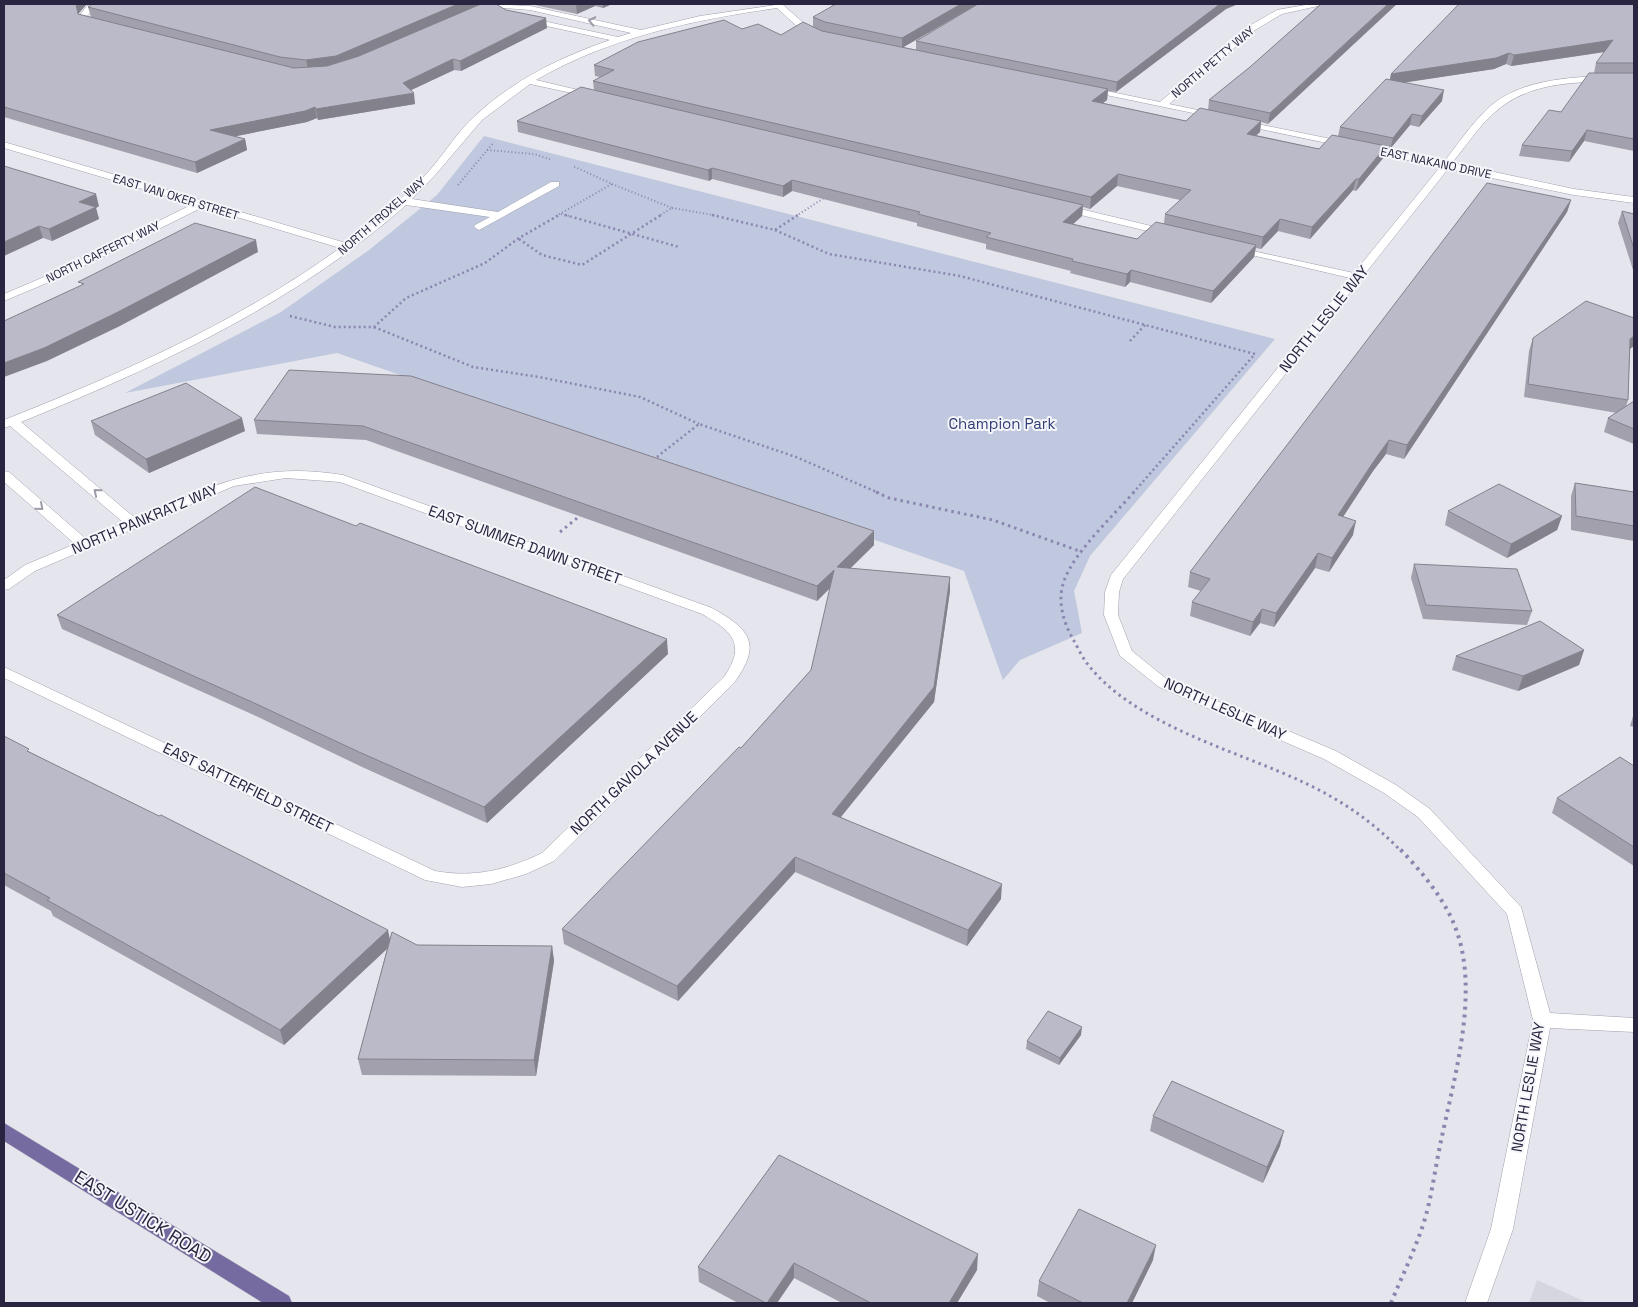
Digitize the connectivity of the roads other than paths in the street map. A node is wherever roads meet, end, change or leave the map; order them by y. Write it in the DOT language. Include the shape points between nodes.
graph roads {
  1 [pos="101,4"];
  2 [pos="778,4"];
  3 [pos="1323,4"];
  4 [pos="487,6"];
  5 [pos="510,16"];
  6 [pos="520,18"];
  7 [pos="106,27"];
  8 [pos="640,32"];
  9 [pos="831,38"];
  10 [pos="618,39"];
  11 [pos="1634,79"];
  12 [pos="527,81"];
  13 [pos="1078,89"];
  14 [pos="603,99"];
  15 [pos="1162,105"];
  16 [pos="4,145"];
  17 [pos="1446,165"];
  18 [pos="555,184"];
  19 [pos="1634,200"];
  20 [pos="403,201"];
  21 [pos="202,204"];
  22 [pos="1058,206"];
  23 [pos="499,215"];
  24 [pos="479,227"];
  25 [pos="1174,234"];
  26 [pos="1222,246"];
  27 [pos="348,247"];
  28 [pos="1358,278"];
  29 [pos="4,298"];
  30 [pos="8,422"];
  31 [pos="294,472"];
  32 [pos="4,475"];
  33 [pos="134,524"];
  34 [pos="84,545"];
  35 [pos="4,586"];
  36 [pos="743,642"];
  37 [pos="4,672"];
  38 [pos="497,878"];
  39 [pos="1542,1020"];
  40 [pos="1634,1025"];
  41 [pos="4,1131"];
  42 [pos="281,1303"];
  43 [pos="1476,1303"];
  1 -- 7 [label="street" via="90,8 83,16 84,20"];
  2 -- 8 [label="street, NORTH TROXEL WAY" via="704,16"];
  2 -- 9 [label="street" via="804,28"];
  3 -- 15 [label="street, NORTH PETTY WAY" via="1280,12 1252,28"];
  4 -- 5 [label="street"];
  8 -- 4 [label="street, one-way" via="530,8"];
  6 -- 10 [label="street"];
  8 -- 10 [label="street, NORTH TROXEL WAY"];
  10 -- 12 [label="street, NORTH TROXEL WAY" via="570,58"];
  11 -- 17 [label="street, NORTH LESLIE WAY" via="1554,82 1520,92 1495,106"];
  12 -- 14 [label="street"];
  12 -- 20 [label="street, NORTH TROXEL WAY" via="484,112 432,173"];
  13 -- 15 [label="street, EAST NAKANO DRIVE"];
  15 -- 17 [label="street, EAST NAKANO DRIVE"];
  16 -- 21 [label="street, EAST VAN OKER STREET"];
  17 -- 19 [label="street, EAST NAKANO DRIVE" via="1574,192"];
  17 -- 28 [label="street, NORTH LESLIE WAY"];
  18 -- 23 [label="street"];
  20 -- 23 [label="street"];
  20 -- 27 [label="street, NORTH TROXEL WAY"];
  21 -- 27 [label="street, EAST VAN OKER STREET"];
  21 -- 29 [label="street, NORTH CAFFERTY WAY"];
  22 -- 25 [label="street"];
  23 -- 24 [label="street"];
  26 -- 28 [label="street"];
  27 -- 30 [label="street, NORTH TROXEL WAY" via="304,277 198,338 109,381"];
  28 -- 39 [label="street, NORTH LESLIE WAY" via="1116,578 1111,615 1125,652 1164,684 1338,759 1424,813 1515,912"];
  33 -- 30 [label="street, one-way"];
  31 -- 33 [label="street, NORTH PANKRATZ WAY" via="230,483"];
  31 -- 36 [label="street, EAST SUMMER DAWN STREET" via="343,479 706,611 731,624"];
  32 -- 34 [label="street, one-way"];
  33 -- 34 [label="street, NORTH PANKRATZ WAY"];
  34 -- 35 [label="street, NORTH PANKRATZ WAY" via="30,568"];
  36 -- 38 [label="street, NORTH GAVIOLA AVENUE" via="743,658 729,680 548,857"];
  37 -- 38 [label="street, EAST SATTERFIELD STREET" via="431,876 451,881"];
  39 -- 40 [label="street"];
  39 -- 43 [label="street, NORTH LESLIE WAY" via="1502,1229"];
  41 -- 42 [label="main road, EAST USTICK ROAD"];
}
